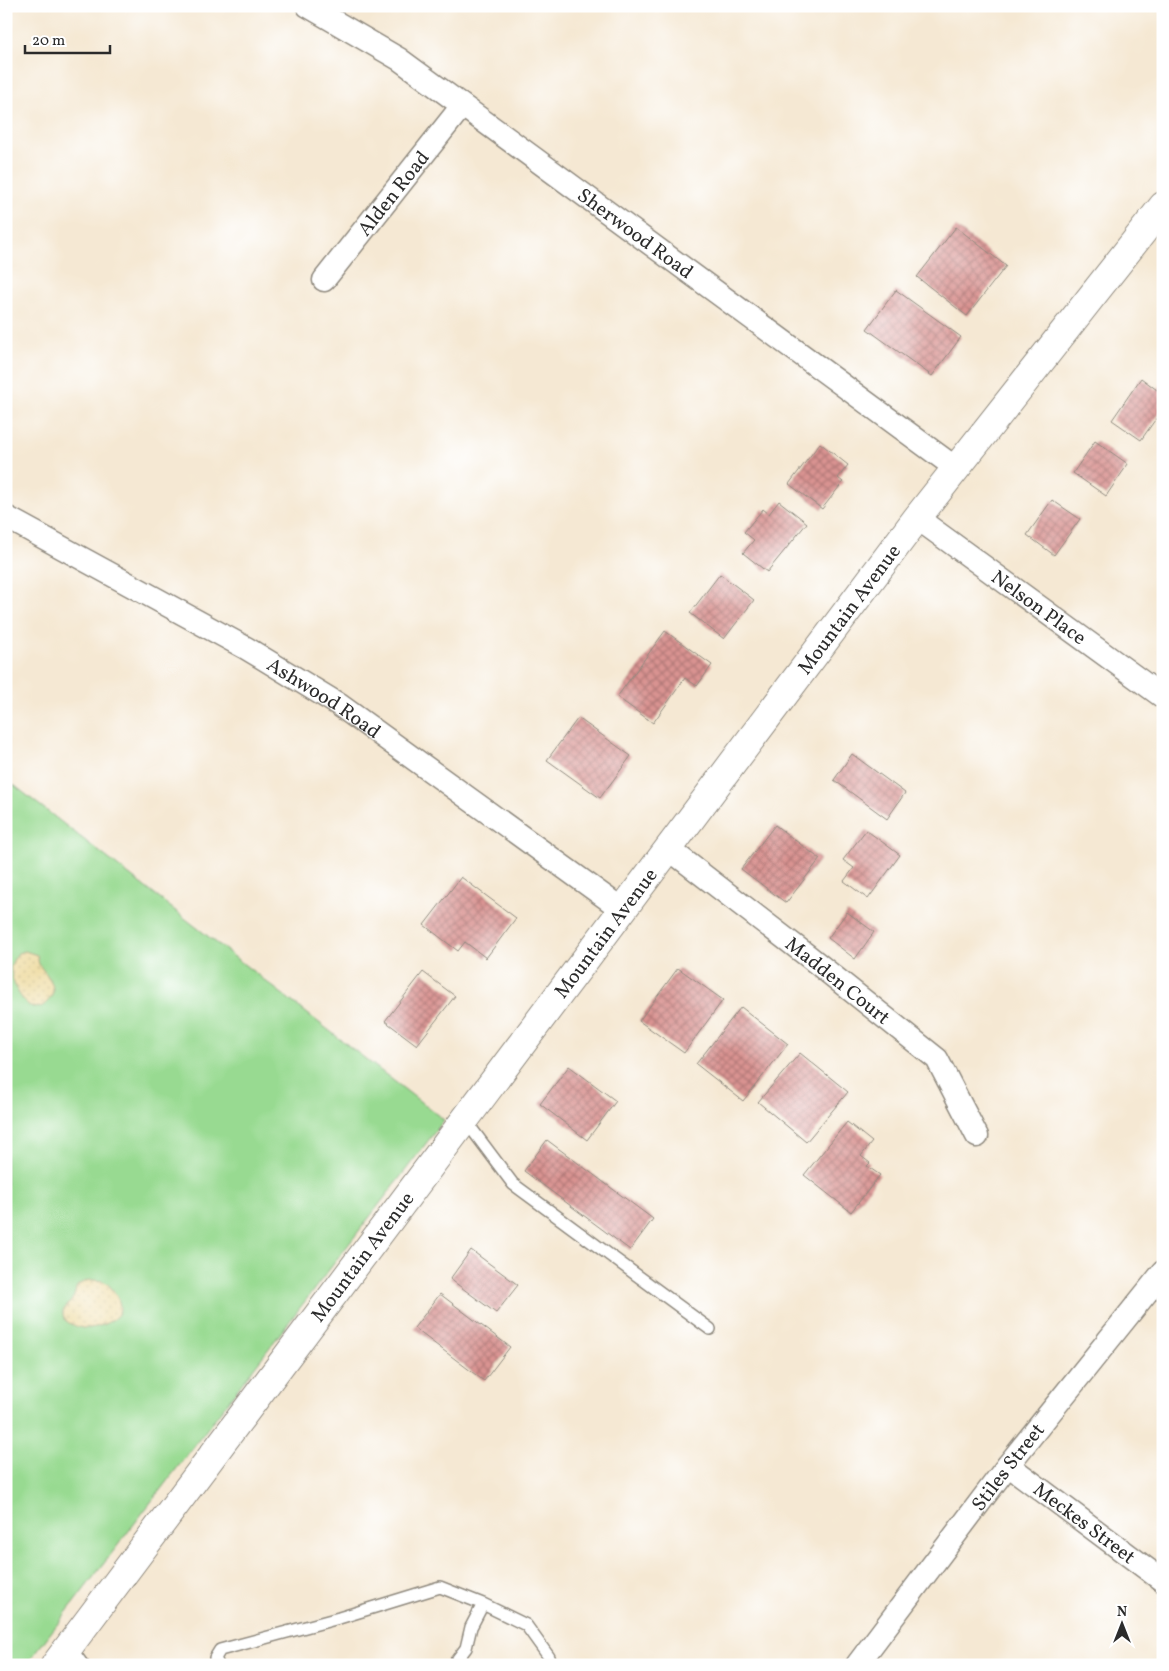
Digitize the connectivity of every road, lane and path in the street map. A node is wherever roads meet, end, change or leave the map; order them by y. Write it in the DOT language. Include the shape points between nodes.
graph roads {
  1 [pos="308,6"];
  2 [pos="462,106"];
  3 [pos="1163,206"];
  4 [pos="324,280"];
  5 [pos="957,469"];
  6 [pos="6,517"];
  7 [pos="917,518"];
  8 [pos="1163,697"];
  9 [pos="668,849"];
  10 [pos="623,910"];
  11 [pos="465,1120"];
  12 [pos="977,1136"];
  13 [pos="1163,1272"];
  14 [pos="710,1329"];
  15 [pos="1008,1465"];
  16 [pos="1163,1581"];
  17 [pos="483,1604"];
  18 [pos="69,1658"];
  19 [pos="218,1665"];
  20 [pos="453,1665"];
  21 [pos="551,1665"];
  22 [pos="857,1665"];
  1 -- 2 [label="street, Sherwood Road" via="399,59"];
  2 -- 4 [label="street, Alden Road"];
  2 -- 5 [label="street, Sherwood Road"];
  3 -- 5 [label="street, Mountain Avenue"];
  5 -- 7 [label="street, Mountain Avenue"];
  6 -- 10 [label="street, Ashwood Road" via="246,648 338,704"];
  7 -- 8 [label="street, Nelson Place"];
  7 -- 9 [label="street, Mountain Avenue"];
  9 -- 10 [label="street, Mountain Avenue"];
  9 -- 12 [label="street, Madden Court" via="937,1059"];
  10 -- 11 [label="street, Mountain Avenue"];
  11 -- 14 [label="lane" via="513,1184"];
  11 -- 18 [label="street, Mountain Avenue"];
  13 -- 15 [label="street, Stiles Street"];
  15 -- 16 [label="street, Meckes Street"];
  15 -- 22 [label="street, Stiles Street"];
  17 -- 19 [label="lane" via="440,1587 220,1650 216,1658"];
  17 -- 20 [label="lane" via="471,1627 466,1648"];
  17 -- 21 [label="lane" via="526,1625 549,1657"];
}
